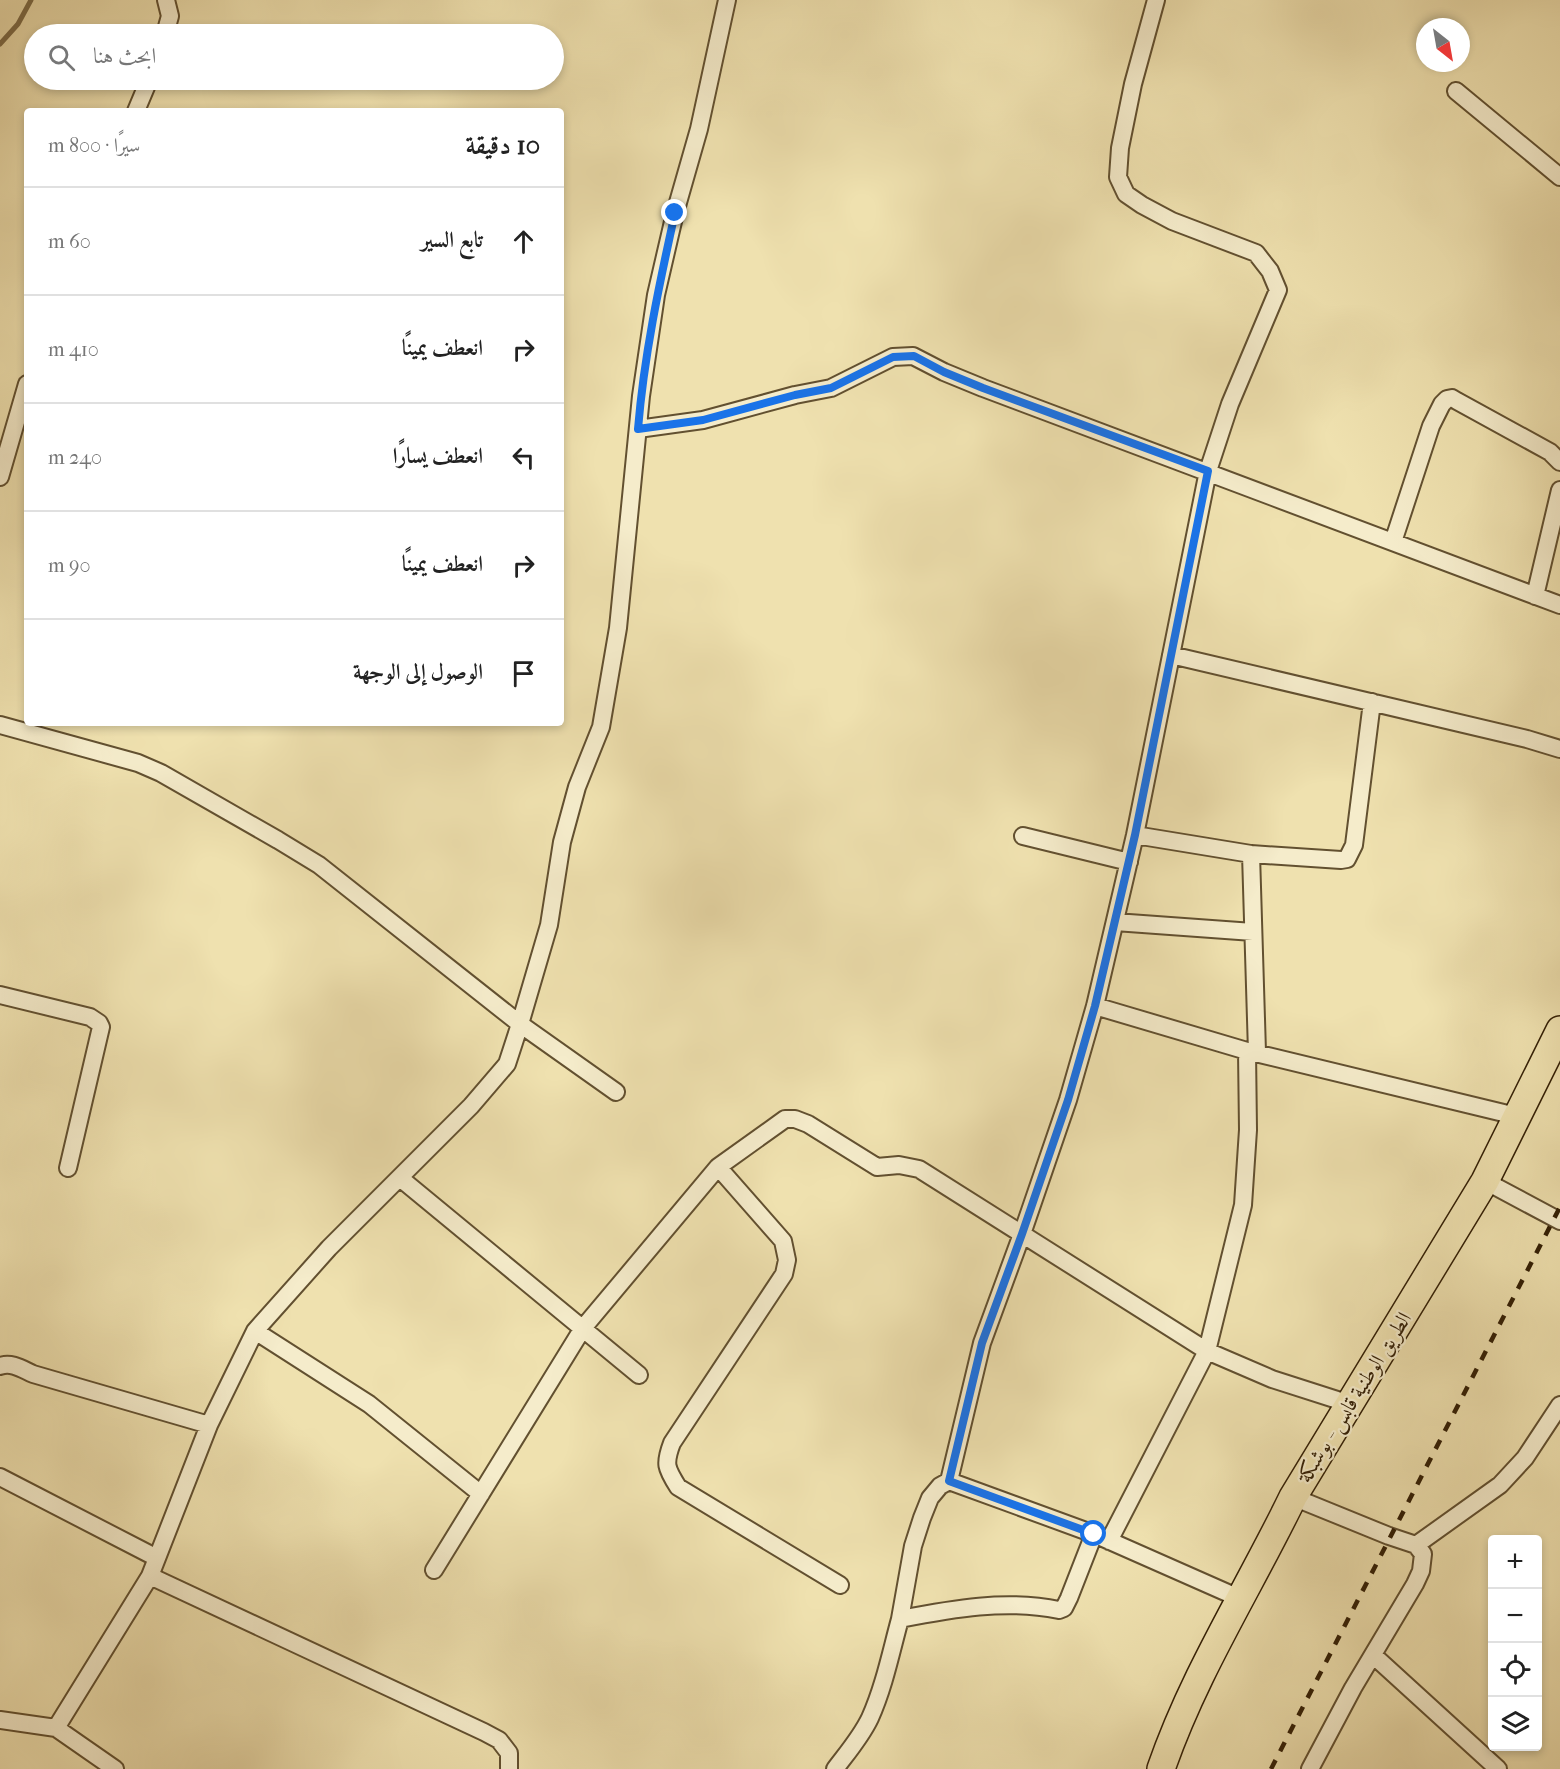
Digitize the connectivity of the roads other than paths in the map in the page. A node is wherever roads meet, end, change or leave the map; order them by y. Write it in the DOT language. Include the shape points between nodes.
graph roads {
  1 [pos="166,0"];
  2 [pos="727,0"];
  3 [pos="1156,0"];
  4 [pos="168,24"];
  5 [pos="145,90"];
  6 [pos="1456,92"];
  7 [pos="137,108"];
  8 [pos="1560,177"];
  9 [pos="24,394"];
  10 [pos="638,429"];
  11 [pos="1560,462"];
  12 [pos="1208,471"];
  13 [pos="0,477"];
  14 [pos="1560,490"];
  15 [pos="1393,542"];
  16 [pos="1535,596"];
  17 [pos="1560,605"];
  18 [pos="1171,655"];
  19 [pos="1372,702"];
  20 [pos="0,725"];
  21 [pos="1560,749"];
  22 [pos="1135,835"];
  23 [pos="1023,836"];
  24 [pos="1251,854"];
  25 [pos="1128,862"];
  26 [pos="1115,922"];
  27 [pos="1253,932"];
  28 [pos="0,996"];
  29 [pos="1095,1006"];
  30 [pos="520,1024"];
  31 [pos="1560,1030"];
  32 [pos="1252,1051"];
  33 [pos="616,1092"];
  34 [pos="1516,1116"];
  35 [pos="718,1167"];
  36 [pos="68,1168"];
  37 [pos="400,1178"];
  38 [pos="1485,1181"];
  39 [pos="1560,1221"];
  40 [pos="1022,1234"];
  41 [pos="583,1328"];
  42 [pos="255,1331"];
  43 [pos="1207,1351"];
  44 [pos="0,1366"];
  45 [pos="639,1375"];
  46 [pos="1350,1404"];
  47 [pos="1560,1405"];
  48 [pos="208,1425"];
  49 [pos="0,1477"];
  50 [pos="949,1481"];
  51 [pos="481,1494"];
  52 [pos="1293,1497"];
  53 [pos="1102,1538"];
  54 [pos="1416,1545"];
  55 [pos="157,1558"];
  56 [pos="434,1570"];
  57 [pos="150,1576"];
  58 [pos="840,1585"];
  59 [pos="1239,1598"];
  60 [pos="900,1619"];
  61 [pos="1373,1655"];
  62 [pos="0,1720"];
  63 [pos="56,1728"];
  64 [pos="115,1769"];
  65 [pos="509,1769"];
  66 [pos="835,1769"];
  67 [pos="1161,1769"];
  68 [pos="1310,1769"];
  69 [pos="1498,1769"];
  1 -- 4 [label="street"];
  2 -- 10 [label="street" via="656,295"];
  3 -- 12 [label="street" via="1133,84 1118,177 1126,194 1142,205 1172,221 1256,253 1278,290 1230,404"];
  5 -- 7 [label="street"];
  6 -- 8 [label="street"];
  9 -- 13 [label="street"];
  10 -- 12 [label="street" via="703,420 831,388 893,357 914,356 983,388"];
  10 -- 30 [label="street" via="618,628 602,727 577,787 562,842 549,925"];
  11 -- 15 [label="street" via="1550,452 1452,398 1447,399 1431,426"];
  12 -- 15 [label="street"];
  12 -- 18 [label="street"];
  14 -- 16 [label="street"];
  15 -- 16 [label="street"];
  16 -- 17 [label="street"];
  18 -- 19 [label="street"];
  18 -- 22 [label="street"];
  19 -- 21 [label="street"];
  19 -- 24 [label="street" via="1354,845 1347,859"];
  20 -- 30 [label="street" via="138,763 278,840 319,865"];
  22 -- 24 [label="street"];
  22 -- 25 [label="street"];
  23 -- 25 [label="street"];
  24 -- 27 [label="street"];
  25 -- 26 [label="street"];
  26 -- 27 [label="street"];
  26 -- 29 [label="street"];
  27 -- 32 [label="street"];
  28 -- 36 [label="street" via="90,1017 101,1027"];
  29 -- 32 [label="street"];
  29 -- 40 [label="street"];
  30 -- 33 [label="street"];
  30 -- 37 [label="street" via="507,1064"];
  31 -- 34 [label="main road, الطريق الوطنية قابس - بوشبكة"];
  32 -- 34 [label="street"];
  32 -- 43 [label="street" via="1243,1205"];
  34 -- 38 [label="main road, الطريق الوطنية قابس - بوشبكة"];
  35 -- 40 [label="street" via="785,1119 795,1119 877,1167 919,1169"];
  35 -- 41 [label="street"];
  35 -- 58 [label="street" via="783,1241 787,1260 784,1274 672,1443 666,1459 668,1471 678,1486"];
  37 -- 41 [label="street"];
  37 -- 42 [label="street" via="329,1248"];
  38 -- 39 [label="street"];
  38 -- 46 [label="main road, الطريق الوطنية قابس - بوشبكة"];
  40 -- 43 [label="street"];
  40 -- 50 [label="street" via="982,1343"];
  41 -- 45 [label="street"];
  41 -- 51 [label="street"];
  42 -- 48 [label="street"];
  42 -- 51 [label="street" via="369,1404"];
  43 -- 46 [label="street" via="1272,1379"];
  43 -- 53 [label="street"];
  44 -- 48 [label="street" via="14,1365"];
  46 -- 52 [label="main road, الطريق الوطنية قابس - بوشبكة"];
  47 -- 54 [label="street" via="1525,1458 1500,1485"];
  48 -- 55 [label="street"];
  49 -- 55 [label="street"];
  50 -- 53 [label="street"];
  50 -- 60 [label="street" via="930,1498 922,1518"];
  51 -- 56 [label="street"];
  52 -- 54 [label="street"];
  52 -- 59 [label="main road, الطريق الوطنية قابس - بوشبكة"];
  53 -- 59 [label="street"];
  53 -- 60 [label="street" via="1064,1608 956,1608"];
  54 -- 61 [label="street" via="1423,1554 1421,1571"];
  55 -- 57 [label="street"];
  57 -- 63 [label="street"];
  57 -- 65 [label="street" via="499,1740 509,1753"];
  59 -- 67 [label="main road, الطريق الوطنية قابس - بوشبكة" via="1196,1684"];
  60 -- 66 [label="street" via="869,1720"];
  61 -- 68 [label="street"];
  61 -- 69 [label="street"];
  62 -- 63 [label="street"];
  63 -- 64 [label="street"];
}
